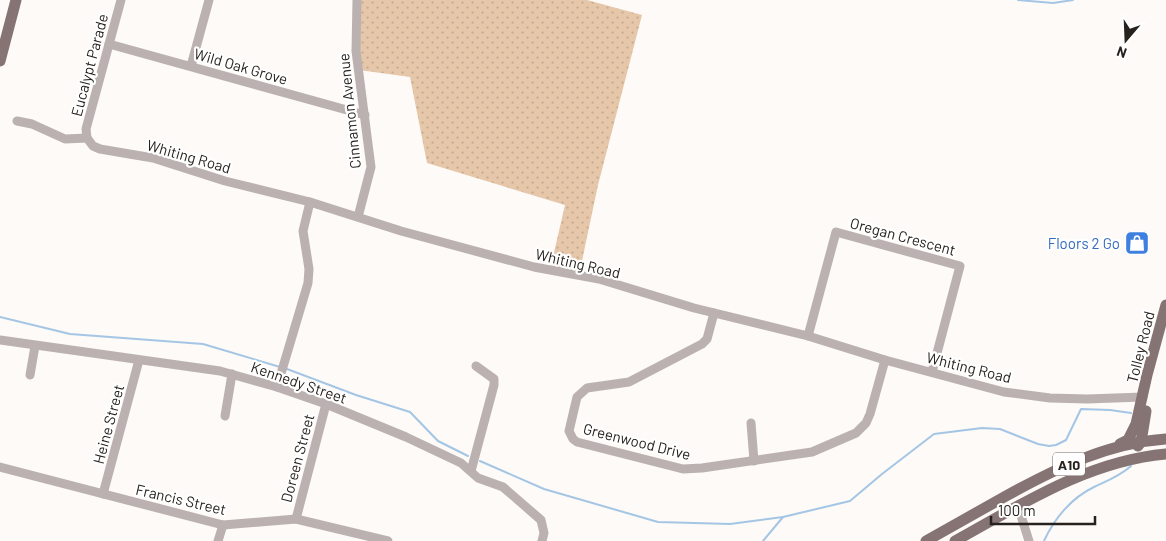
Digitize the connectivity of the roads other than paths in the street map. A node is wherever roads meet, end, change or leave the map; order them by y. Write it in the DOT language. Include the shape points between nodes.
graph roads {
  1 [pos="16,0"];
  2 [pos="120,0"];
  3 [pos="208,0"];
  4 [pos="356,0"];
  5 [pos="109,44"];
  6 [pos="0,61"];
  7 [pos="191,66"];
  8 [pos="365,115"];
  9 [pos="16,121"];
  10 [pos="87,138"];
  11 [pos="310,202"];
  12 [pos="358,217"];
  13 [pos="1166,305"];
  14 [pos="714,313"];
  15 [pos="808,336"];
  16 [pos="0,340"];
  17 [pos="35,346"];
  18 [pos="139,360"];
  19 [pos="885,360"];
  20 [pos="476,366"];
  21 [pos="932,372"];
  22 [pos="232,374"];
  23 [pos="30,375"];
  24 [pos="277,387"];
  25 [pos="1144,397"];
  26 [pos="326,404"];
  27 [pos="1146,409"];
  28 [pos="225,416"];
  29 [pos="751,423"];
  30 [pos="1136,424"];
  31 [pos="1141,442"];
  32 [pos="1164,443"];
  33 [pos="1114,447"];
  34 [pos="1166,454"];
  35 [pos="754,461"];
  36 [pos="1122,461"];
  37 [pos="0,467"];
  38 [pos="470,472"];
  39 [pos="1026,485"];
  40 [pos="103,494"];
  41 [pos="989,506"];
  42 [pos="1018,506"];
  43 [pos="296,519"];
  44 [pos="223,525"];
  45 [pos="218,541"];
  46 [pos="388,541"];
  47 [pos="542,541"];
  48 [pos="926,541"];
  49 [pos="955,541"];
  50 [pos="1029,541"];
  1 -- 6 [label="main road"];
  2 -- 5 [label="street, Eucalypt Parade"];
  3 -- 7 [label="street"];
  4 -- 8 [label="street, Cinnamon Avenue" via="356,51"];
  5 -- 7 [label="street, Wild Oak Grove"];
  5 -- 10 [label="street, Eucalypt Parade" via="86,129"];
  7 -- 8 [label="street, Wild Oak Grove"];
  8 -- 12 [label="street, Cinnamon Avenue" via="371,167"];
  9 -- 10 [label="street" via="32,124 65,139"];
  10 -- 11 [label="street, Whiting Road" via="100,149 153,158 225,181"];
  11 -- 12 [label="street, Whiting Road"];
  11 -- 24 [label="street" via="303,231 308,283"];
  12 -- 14 [label="street, Whiting Road" via="534,267 599,279"];
  13 -- 25 [label="main road, Tolley Road"];
  14 -- 15 [label="street, Whiting Road"];
  14 -- 35 [label="street, Greenwood Drive" via="707,339 702,344 629,382 587,388 577,397 569,431 577,442 683,470"];
  15 -- 19 [label="street, Whiting Road"];
  15 -- 21 [label="street, Oregan Crescent" via="836,232 960,266"];
  16 -- 17 [label="street, Kennedy Street"];
  17 -- 18 [label="street, Kennedy Street"];
  17 -- 23 [label="street"];
  18 -- 22 [label="street, Kennedy Street"];
  18 -- 40 [label="street, Heine Street"];
  19 -- 21 [label="street, Whiting Road"];
  19 -- 35 [label="street, Greenwood Drive" via="870,414 856,433 812,452"];
  20 -- 38 [label="street" via="494,379 494,385"];
  21 -- 25 [label="street, Whiting Road" via="1004,392 1050,398"];
  22 -- 24 [label="street, Kennedy Street"];
  22 -- 28 [label="street"];
  24 -- 26 [label="street, Kennedy Street"];
  25 -- 27 [label="main road"];
  25 -- 30 [label="main road"];
  26 -- 38 [label="street, Kennedy Street" via="406,437 461,463"];
  26 -- 43 [label="street, Doreen Street"];
  27 -- 31 [label="main road"];
  27 -- 32 [label="main road" via="1150,428"];
  29 -- 35 [label="street"];
  30 -- 31 [label="main road"];
  30 -- 33 [label="main road" via="1128,440"];
  31 -- 32 [label="main road, A10"];
  31 -- 33 [label="main road, A10"];
  31 -- 36 [label="main road"];
  33 -- 39 [label="main road, A10" via="1081,458"];
  34 -- 36 [label="main road, A10"];
  36 -- 42 [label="main road, A10" via="1076,477"];
  37 -- 40 [label="street, Francis Street"];
  38 -- 47 [label="street, Kennedy Street" via="503,487 541,520"];
  39 -- 41 [label="main road, A10"];
  39 -- 42 [label="main road"];
  40 -- 44 [label="street, Francis Street"];
  41 -- 42 [label="main road" via="1010,503"];
  41 -- 48 [label="main road, A10"];
  42 -- 49 [label="main road, A10"];
  42 -- 50 [label="street"];
  43 -- 44 [label="street, Francis Street"];
  43 -- 46 [label="street, Francis Street"];
  44 -- 45 [label="street"];
}
